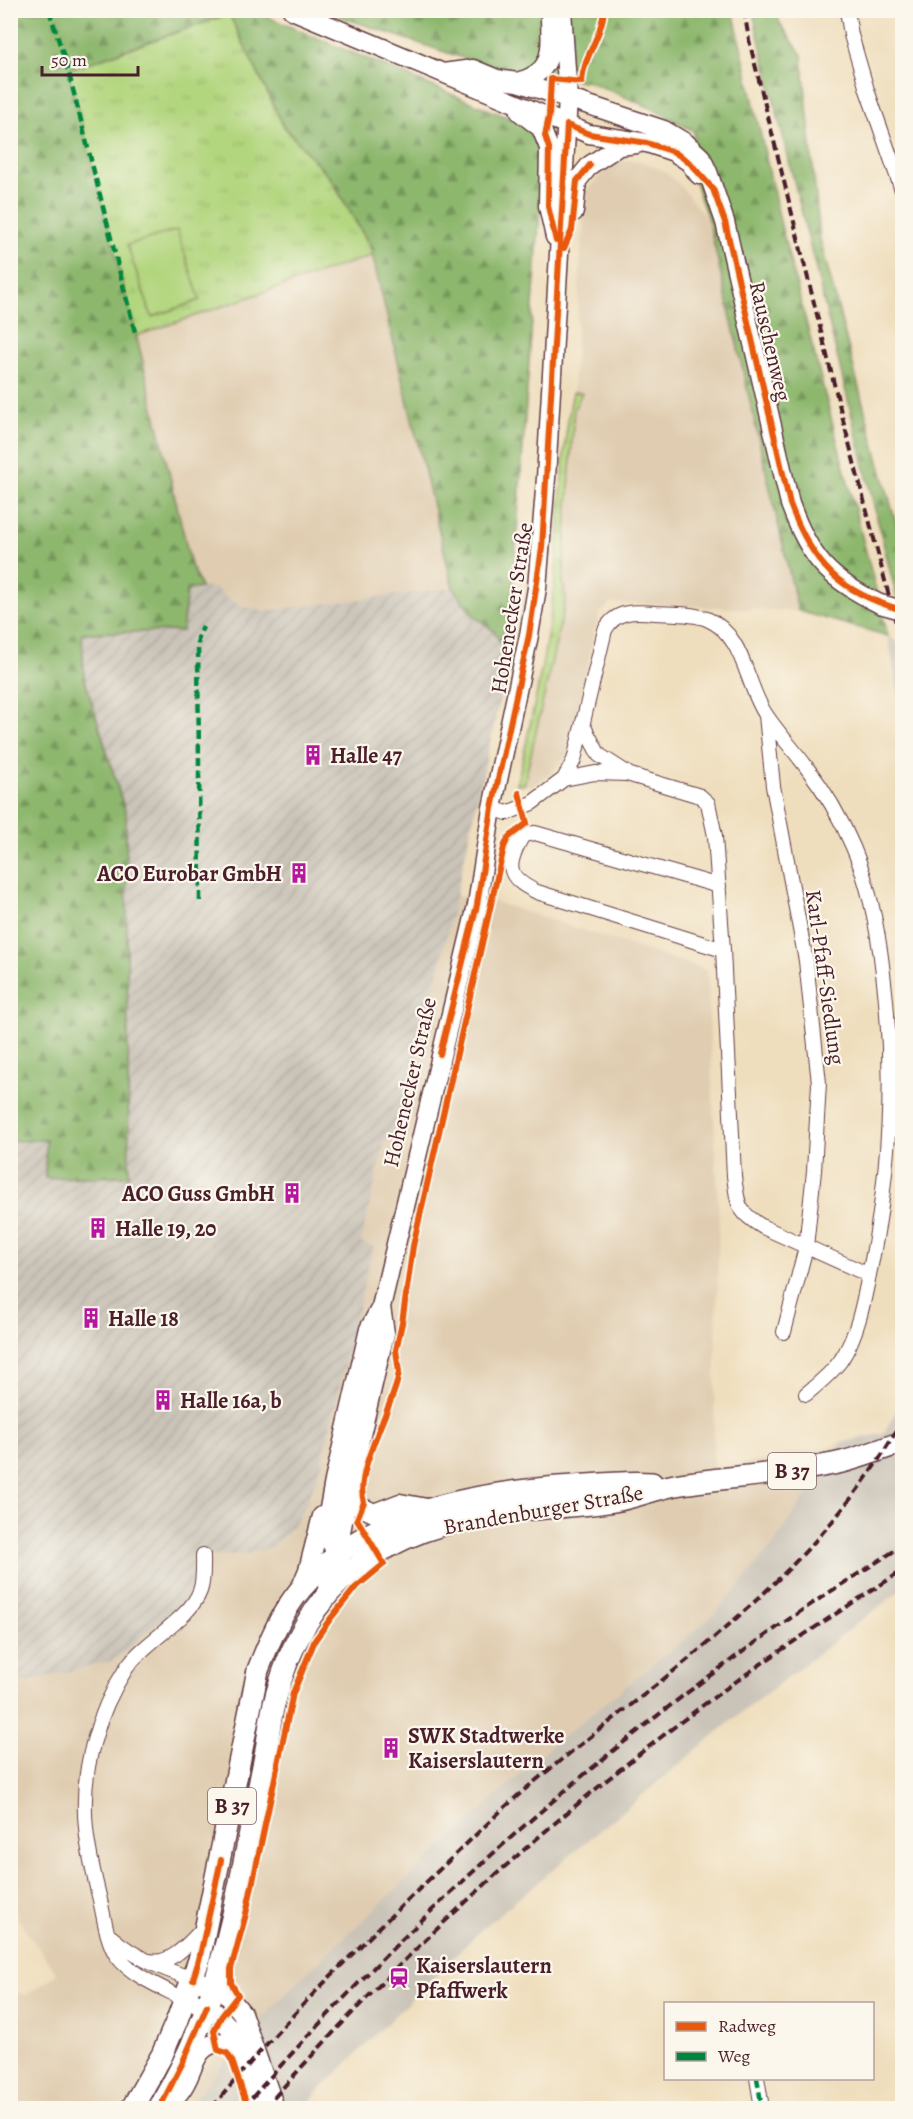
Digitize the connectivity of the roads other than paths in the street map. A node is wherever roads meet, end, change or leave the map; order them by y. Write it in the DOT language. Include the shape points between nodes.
graph roads {
  1 [pos="292,10"];
  2 [pos="550,10"];
  3 [pos="562,10"];
  4 [pos="847,10"];
  5 [pos="443,73"];
  6 [pos="517,82"];
  7 [pos="568,98"];
  8 [pos="504,99"];
  9 [pos="567,125"];
  10 [pos="647,143"];
  11 [pos="713,189"];
  12 [pos="903,190"];
  13 [pos="560,259"];
  14 [pos="903,610"];
  15 [pos="766,715"];
  16 [pos="583,725"];
  17 [pos="627,774"];
  18 [pos="564,779"];
  19 [pos="492,808"];
  20 [pos="719,886"];
  21 [pos="723,950"];
  22 [pos="806,1247"];
  23 [pos="869,1275"];
  24 [pos="784,1332"];
  25 [pos="806,1394"];
  26 [pos="903,1442"];
  27 [pos="342,1483"];
  28 [pos="678,1484"];
  29 [pos="427,1508"];
  30 [pos="203,1555"];
  31 [pos="342,1565"];
  32 [pos="300,1590"];
  33 [pos="207,1926"];
  34 [pos="109,1935"];
  35 [pos="141,1959"];
  36 [pos="193,1979"];
  37 [pos="213,1986"];
  38 [pos="186,2000"];
  39 [pos="207,2006"];
  40 [pos="241,2054"];
  41 [pos="757,2080"];
  42 [pos="258,2105"];
  43 [pos="159,2108"];
  44 [pos="132,2109"];
  45 [pos="275,2109"];
  46 [pos="762,2109"];
  1 -- 5 [label="main road"];
  2 -- 6 [label="main road" via="549,59 538,74"];
  3 -- 7 [label="main road, Hohenecker Straße"];
  4 -- 12 [label="street" via="867,90"];
  5 -- 6 [label="main road, Rauschenweg" via="473,69"];
  5 -- 8 [label="main road"];
  6 -- 7 [label="main road, Rauschenweg"];
  7 -- 9 [label="main road, Hohenecker Straße"];
  7 -- 11 [label="main road, Rauschenweg" via="664,130 686,143 700,157"];
  8 -- 9 [label="main road, Rauschenweg"];
  8 -- 13 [label="main road" via="541,128 549,148 548,206"];
  9 -- 10 [label="main road, Rauschenweg" via="589,134"];
  9 -- 13 [label="main road, Hohenecker Straße"];
  10 -- 11 [label="main road, Rauschenweg" via="689,162"];
  10 -- 13 [label="main road" via="619,146 590,165 577,181 572,230"];
  11 -- 14 [label="main road, Rauschenweg, bridge" via="725,222 790,504 799,528 814,556 829,573 880,604"];
  13 -- 19 [label="main road, Hohenecker Straße" via="542,548 530,635"];
  15 -- 16 [label="street, Karl-Pfaff-Siedlung" via="737,648 718,625 705,618 642,611 624,612 610,620"];
  15 -- 22 [label="street, Karl-Pfaff-Siedlung" via="773,786 806,961 819,1083"];
  15 -- 23 [label="street, Karl-Pfaff-Siedlung" via="810,771 839,817 866,884 879,940 890,1024 890,1113 884,1187"];
  16 -- 17 [label="street" via="599,755"];
  16 -- 18 [label="street, Karl-Pfaff-Siedlung"];
  17 -- 18 [label="street" via="595,773"];
  17 -- 20 [label="street" via="699,796 708,803"];
  18 -- 19 [label="street" via="523,808 507,813"];
  19 -- 27 [label="main road, Hohenecker Straße" via="477,905 381,1307 369,1329"];
  20 -- 21 [label="street"];
  20 -- 21 [label="street" via="535,833 523,835 511,867 513,877 537,892"];
  21 -- 22 [label="street" via="738,1206 750,1219"];
  22 -- 23 [label="street"];
  22 -- 24 [label="street, Karl-Pfaff-Siedlung"];
  23 -- 25 [label="street, Karl-Pfaff-Siedlung" via="852,1338 840,1361"];
  26 -- 28 [label="main road, Brandenburger Straße / B 37" via="843,1462"];
  27 -- 29 [label="main road" via="353,1503 374,1513 400,1503"];
  27 -- 31 [label="main road, Hohenecker Straße" via="326,1525"];
  27 -- 32 [label="main road, Hohenecker Straße" via="326,1503"];
  28 -- 29 [label="main road, Brandenburger Straße / B 37" via="647,1482 505,1491"];
  28 -- 31 [label="main road, Brandenburger Straße / B 37" via="615,1501 473,1517 438,1526"];
  29 -- 31 [label="main road, Brandenburger Straße / B 37" via="382,1527"];
  30 -- 34 [label="street" via="199,1593 128,1666 90,1751 86,1827"];
  31 -- 32 [label="main road, Brandenburger Straße / B 37"];
  31 -- 37 [label="main road, Brandenburger Straße / B 37" via="289,1654 279,1685 248,1841"];
  32 -- 33 [label="main road, Brandenburger Straße / B 37" via="282,1617 258,1670"];
  33 -- 35 [label="street" via="166,1960"];
  33 -- 36 [label="main road, Brandenburger Straße / B 37"];
  34 -- 35 [label="street"];
  34 -- 38 [label="street" via="111,1946 128,1968"];
  35 -- 36 [label="street"];
  36 -- 37 [label="main road"];
  36 -- 38 [label="main road, Brandenburger Straße / B 37"];
  37 -- 39 [label="main road, Brandenburger Straße / B 37"];
  37 -- 45 [label="main road" via="224,1991 242,2013"];
  38 -- 39 [label="main road"];
  38 -- 44 [label="main road, Brandenburger Straße / B 37"];
  39 -- 40 [label="main road" via="229,2027"];
  39 -- 43 [label="main road, Brandenburger Straße / B 37"];
  40 -- 42 [label="main road"];
  40 -- 43 [label="main road" via="224,2042 208,2044 178,2094"];
  41 -- 46 [label="street"];
}
